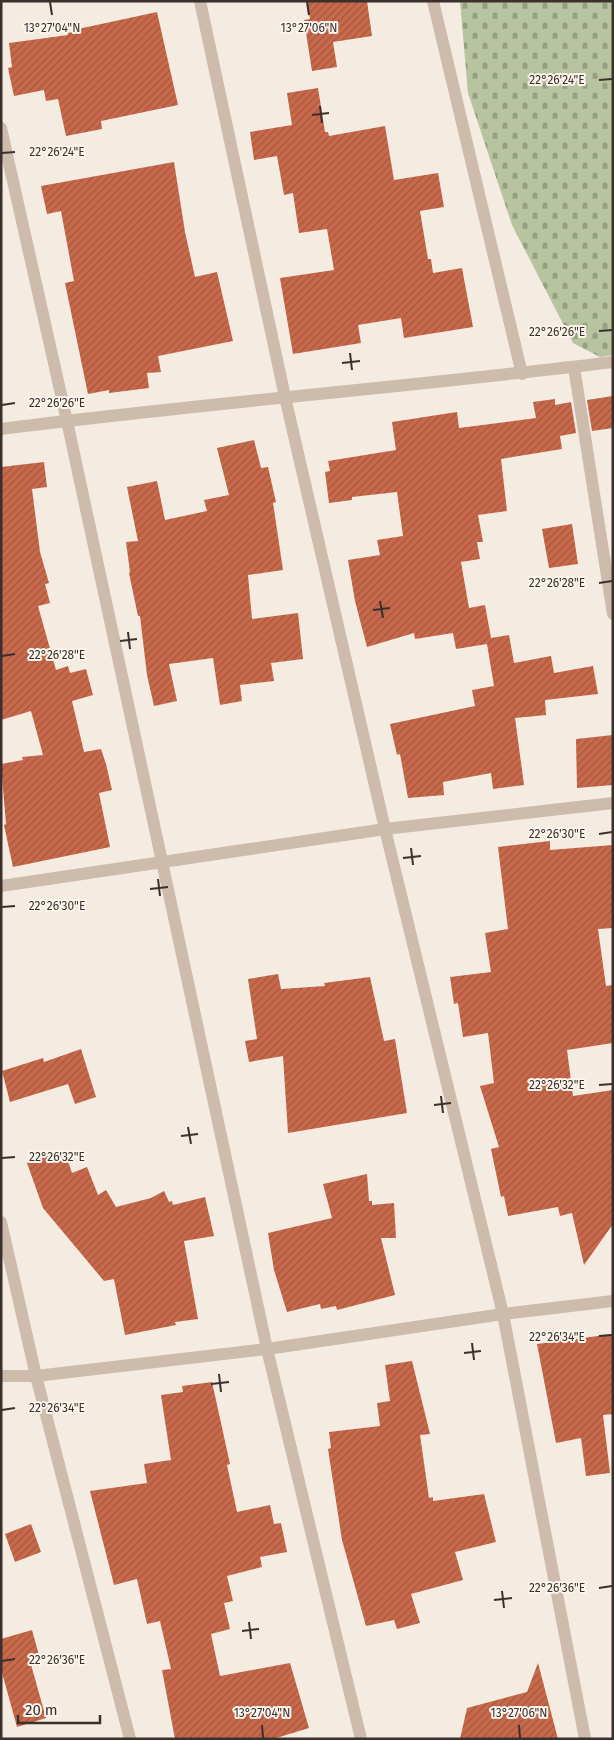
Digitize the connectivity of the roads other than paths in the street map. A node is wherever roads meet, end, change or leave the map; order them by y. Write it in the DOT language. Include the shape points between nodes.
graph roads {
  1 [pos="200,1"];
  2 [pos="433,1"];
  3 [pos="1,128"];
  4 [pos="613,362"];
  5 [pos="574,367"];
  6 [pos="522,374"];
  7 [pos="285,397"];
  8 [pos="67,421"];
  9 [pos="1,429"];
  10 [pos="613,614"];
  11 [pos="613,804"];
  12 [pos="385,829"];
  13 [pos="162,861"];
  14 [pos="1,886"];
  15 [pos="1,1222"];
  16 [pos="613,1301"];
  17 [pos="503,1314"];
  18 [pos="267,1349"];
  19 [pos="1,1376"];
  20 [pos="36,1376"];
  21 [pos="130,1739"];
  22 [pos="361,1739"];
  23 [pos="585,1739"];
  1 -- 7 [label="street"];
  2 -- 6 [label="street"];
  3 -- 8 [label="street"];
  4 -- 5 [label="street"];
  5 -- 6 [label="street"];
  5 -- 10 [label="street"];
  6 -- 7 [label="street"];
  7 -- 8 [label="street"];
  7 -- 12 [label="street"];
  8 -- 9 [label="street"];
  8 -- 13 [label="street"];
  11 -- 12 [label="street"];
  12 -- 13 [label="street"];
  12 -- 17 [label="street"];
  13 -- 14 [label="street"];
  13 -- 18 [label="street"];
  15 -- 20 [label="street"];
  16 -- 17 [label="street"];
  17 -- 18 [label="street"];
  17 -- 23 [label="street"];
  18 -- 20 [label="street"];
  18 -- 22 [label="street"];
  19 -- 20 [label="street"];
  20 -- 21 [label="street"];
}
